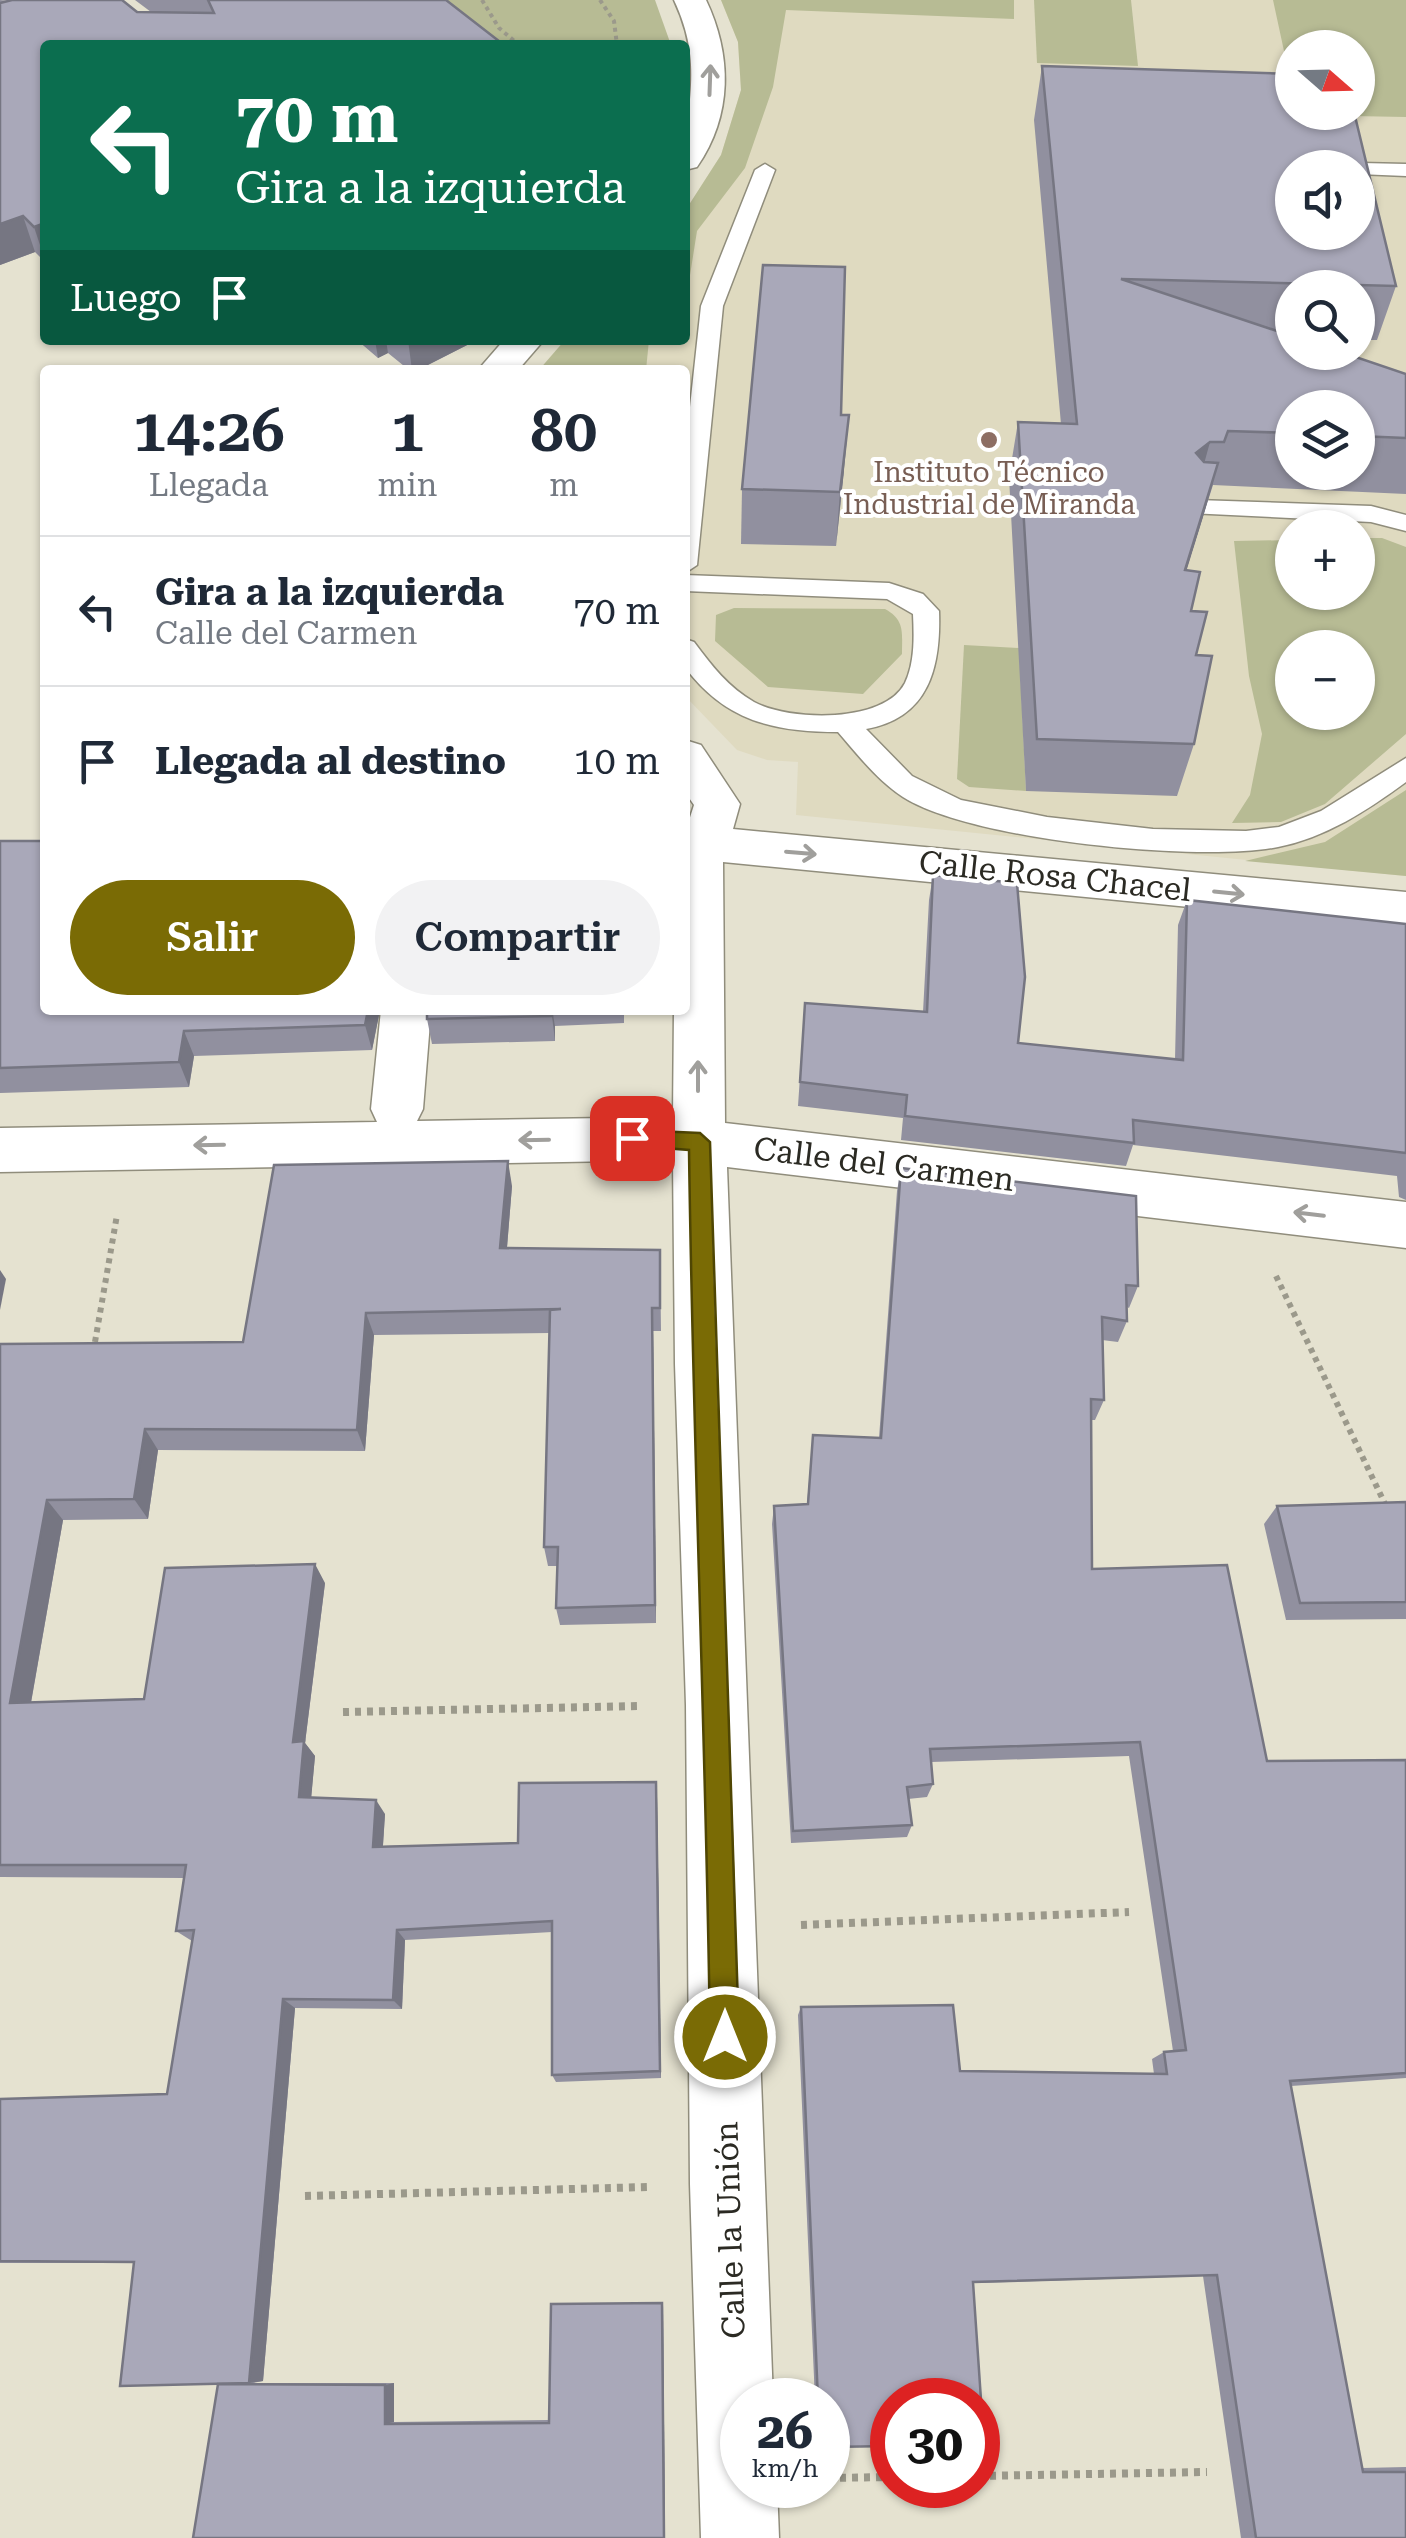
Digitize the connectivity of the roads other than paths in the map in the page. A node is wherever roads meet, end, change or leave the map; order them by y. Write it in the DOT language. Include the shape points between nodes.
graph roads {
  1 [pos="690,0"];
  2 [pos="690,149"];
  3 [pos="1375,169"];
  4 [pos="765,170"];
  5 [pos="1406,170"];
  6 [pos="520,345"];
  7 [pos="502,365"];
  8 [pos="1197,508"];
  9 [pos="690,517"];
  10 [pos="1406,523"];
  11 [pos="690,583"];
  12 [pos="690,655"];
  13 [pos="847,725"];
  14 [pos="690,764"];
  15 [pos="1406,768"];
  16 [pos="704,843"];
  17 [pos="1406,910"];
  18 [pos="406,1015"];
  19 [pos="398,1108"];
  20 [pos="700,1142"];
  21 [pos="0,1150"];
  22 [pos="1406,1225"];
  23 [pos="740,2538"];
  2 -- 1 [label="street, one-way" via="711,90 706,39"];
  3 -- 5 [label="lane"];
  4 -- 9 [label="lane" via="712,306"];
  6 -- 7 [label="street"];
  8 -- 10 [label="lane" via="1370,514"];
  11 -- 13 [label="lane" via="889,591 914,600 926,611 928,641 917,685 884,719"];
  12 -- 13 [label="lane" via="749,712 776,721"];
  13 -- 15 [label="lane" via="897,780 960,810 1022,824 1192,841 1277,838 1322,823"];
  14 -- 16 [label="street, Calle la Unión" via="717,804"];
  16 -- 17 [label="street, Calle Rosa Chacel, one-way"];
  20 -- 16 [label="street, Calle la Unión, one-way" via="698,868"];
  18 -- 19 [label="street"];
  20 -- 21 [label="street, Calle del Carmen, one-way"];
  22 -- 20 [label="street, Calle del Carmen, one-way"];
  20 -- 23 [label="street, Calle la Unión"];
}
